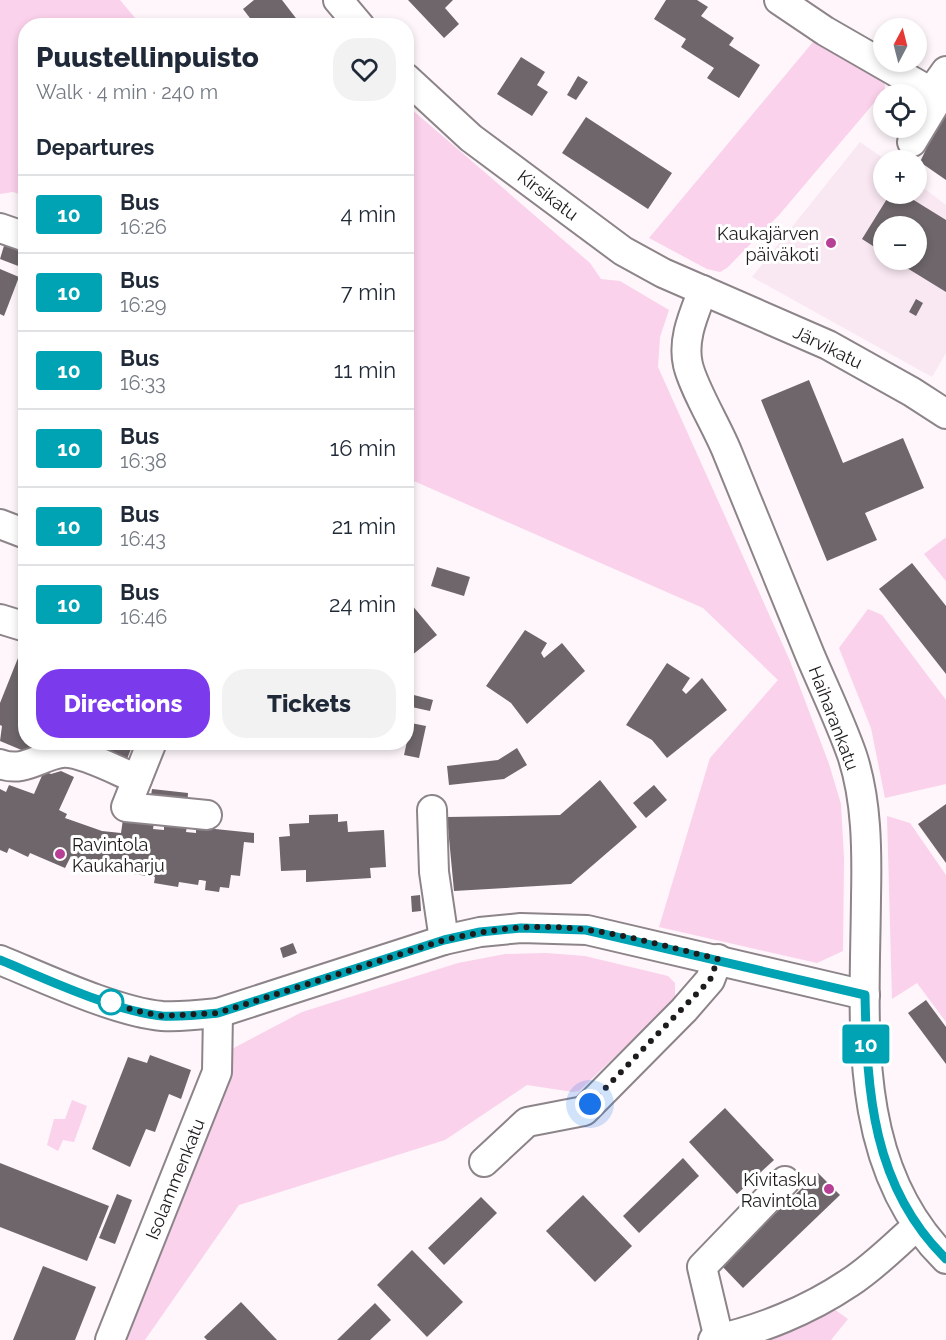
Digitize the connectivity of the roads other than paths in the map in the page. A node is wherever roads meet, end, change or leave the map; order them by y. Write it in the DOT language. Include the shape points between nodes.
graph roads {
  1 [pos="338,0"];
  2 [pos="779,0"];
  3 [pos="353,18"];
  4 [pos="939,82"];
  5 [pos="414,85"];
  6 [pos="912,142"];
  7 [pos="0,228"];
  8 [pos="18,234"];
  9 [pos="704,290"];
  10 [pos="946,414"];
  11 [pos="0,524"];
  12 [pos="18,531"];
  13 [pos="0,619"];
  14 [pos="18,625"];
  15 [pos="149,750"];
  16 [pos="0,764"];
  17 [pos="137,779"];
  18 [pos="432,810"];
  19 [pos="207,815"];
  20 [pos="444,940"];
  21 [pos="718,959"];
  22 [pos="0,960"];
  23 [pos="865,995"];
  24 [pos="218,1013"];
  25 [pos="484,1162"];
  26 [pos="785,1181"];
  27 [pos="917,1226"];
  28 [pos="946,1259"];
  29 [pos="716,1339"];
  30 [pos="111,1340"];
  1 -- 3 [label="street"];
  2 -- 4 [label="street" via="825,32 902,76"];
  4 -- 6 [label="street" via="935,104"];
  5 -- 9 [label="street, Kirsikatu" via="471,138 623,251"];
  7 -- 8 [label="street"];
  9 -- 10 [label="street, Järvikatu" via="828,345"];
  9 -- 23 [label="street, Haiharankatu" via="687,336 688,365 852,756 865,826"];
  11 -- 12 [label="street"];
  13 -- 14 [label="street"];
  15 -- 17 [label="street"];
  16 -- 17 [label="street" via="13,768 62,753 76,754"];
  17 -- 19 [label="street" via="126,807"];
  18 -- 20 [label="street" via="434,872"];
  20 -- 21 [label="street" via="480,932 549,927 586,930"];
  20 -- 24 [label="street"];
  21 -- 23 [label="street"];
  21 -- 25 [label="street" via="710,980 684,1010 584,1111 527,1122"];
  22 -- 24 [label="street" via="133,1010 162,1016"];
  23 -- 27 [label="street, Haiharankatu" via="867,1082 873,1119 888,1167"];
  24 -- 30 [label="street, Isolammenkatu" via="217,1072"];
  26 -- 29 [label="street" via="702,1267"];
  27 -- 28 [label="street, Haiharankatu"];
  27 -- 29 [label="street" via="852,1281 814,1305"];
}
